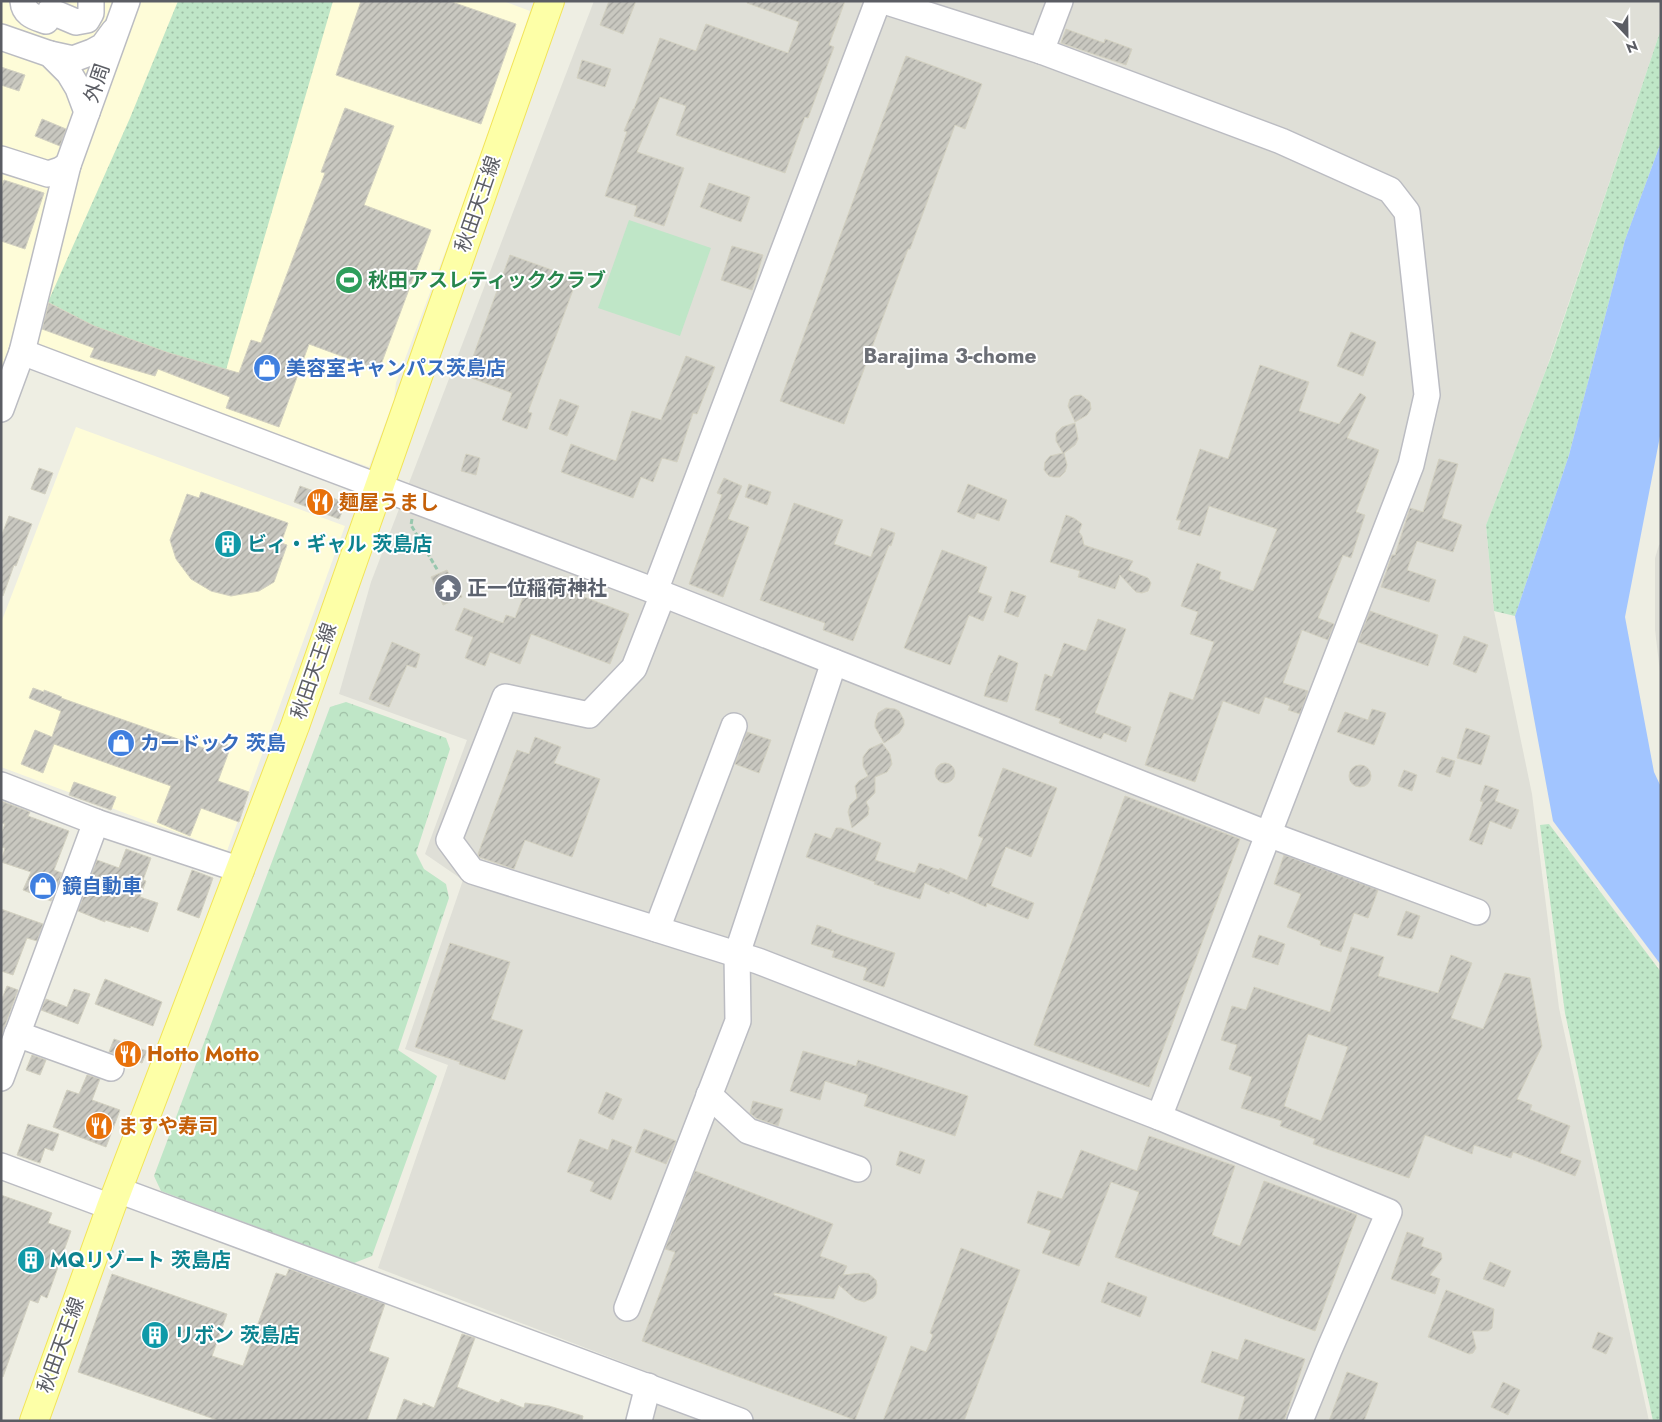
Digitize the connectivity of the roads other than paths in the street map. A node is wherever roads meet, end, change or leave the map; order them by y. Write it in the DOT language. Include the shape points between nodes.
graph roads {
  1 [pos="23,1"];
  2 [pos="91,1"];
  3 [pos="127,1"];
  4 [pos="550,1"];
  5 [pos="878,1"];
  6 [pos="884,1"];
  7 [pos="1060,1"];
  8 [pos="50,11"];
  9 [pos="116,29"];
  10 [pos="1,37"];
  11 [pos="1042,51"];
  12 [pos="42,52"];
  13 [pos="87,112"];
  14 [pos="1,159"];
  15 [pos="68,165"];
  16 [pos="22,352"];
  17 [pos="1,409"];
  18 [pos="378,487"];
  19 [pos="659,592"];
  20 [pos="834,662"];
  21 [pos="734,726"];
  22 [pos="1,785"];
  23 [pos="96,822"];
  24 [pos="1268,834"];
  25 [pos="241,870"];
  26 [pos="1477,912"];
  27 [pos="657,929"];
  28 [pos="737,954"];
  29 [pos="17,1034"];
  30 [pos="110,1068"];
  31 [pos="1,1078"];
  32 [pos="709,1095"];
  33 [pos="1159,1117"];
  34 [pos="1,1166"];
  35 [pos="858,1169"];
  36 [pos="115,1199"];
  37 [pos="626,1308"];
  38 [pos="648,1386"];
  39 [pos="34,1421"];
  40 [pos="639,1421"];
  41 [pos="740,1421"];
  42 [pos="1300,1421"];
  1 -- 8 [label="street" via="29,15"];
  2 -- 8 [label="street" via="87,20 76,22"];
  3 -- 9 [label="street, 外周"];
  4 -- 18 [label="main road, 秋田天王線"];
  5 -- 19 [label="street"];
  6 -- 11 [label="street"];
  7 -- 11 [label="street"];
  8 -- 12 [label="street"];
  9 -- 12 [label="street" via="103,46 73,59"];
  9 -- 13 [label="street, 外周"];
  10 -- 12 [label="street"];
  11 -- 24 [label="street" via="1281,141 1390,190 1407,212 1427,395 1411,465"];
  12 -- 13 [label="street" via="69,73"];
  13 -- 15 [label="street, 外周"];
  14 -- 15 [label="street" via="48,174"];
  15 -- 16 [label="street, 外周"];
  16 -- 17 [label="street, 外周"];
  16 -- 18 [label="street"];
  18 -- 19 [label="street"];
  18 -- 25 [label="main road, 秋田天王線"];
  19 -- 20 [label="street"];
  19 -- 27 [label="street" via="634,668 589,715 505,697 449,840 472,871"];
  20 -- 24 [label="street"];
  20 -- 28 [label="street"];
  21 -- 27 [label="street"];
  22 -- 23 [label="street"];
  23 -- 25 [label="street"];
  23 -- 29 [label="street"];
  24 -- 26 [label="street"];
  24 -- 33 [label="street"];
  25 -- 36 [label="main road, 秋田天王線"];
  27 -- 28 [label="street"];
  28 -- 32 [label="street" via="738,1021"];
  28 -- 33 [label="street"];
  29 -- 30 [label="street"];
  29 -- 31 [label="street"];
  32 -- 35 [label="street" via="748,1131"];
  32 -- 37 [label="street"];
  33 -- 42 [label="street" via="1389,1212"];
  34 -- 36 [label="street"];
  36 -- 38 [label="street"];
  36 -- 39 [label="main road, 秋田天王線"];
  38 -- 40 [label="street"];
  38 -- 41 [label="street"];
}
